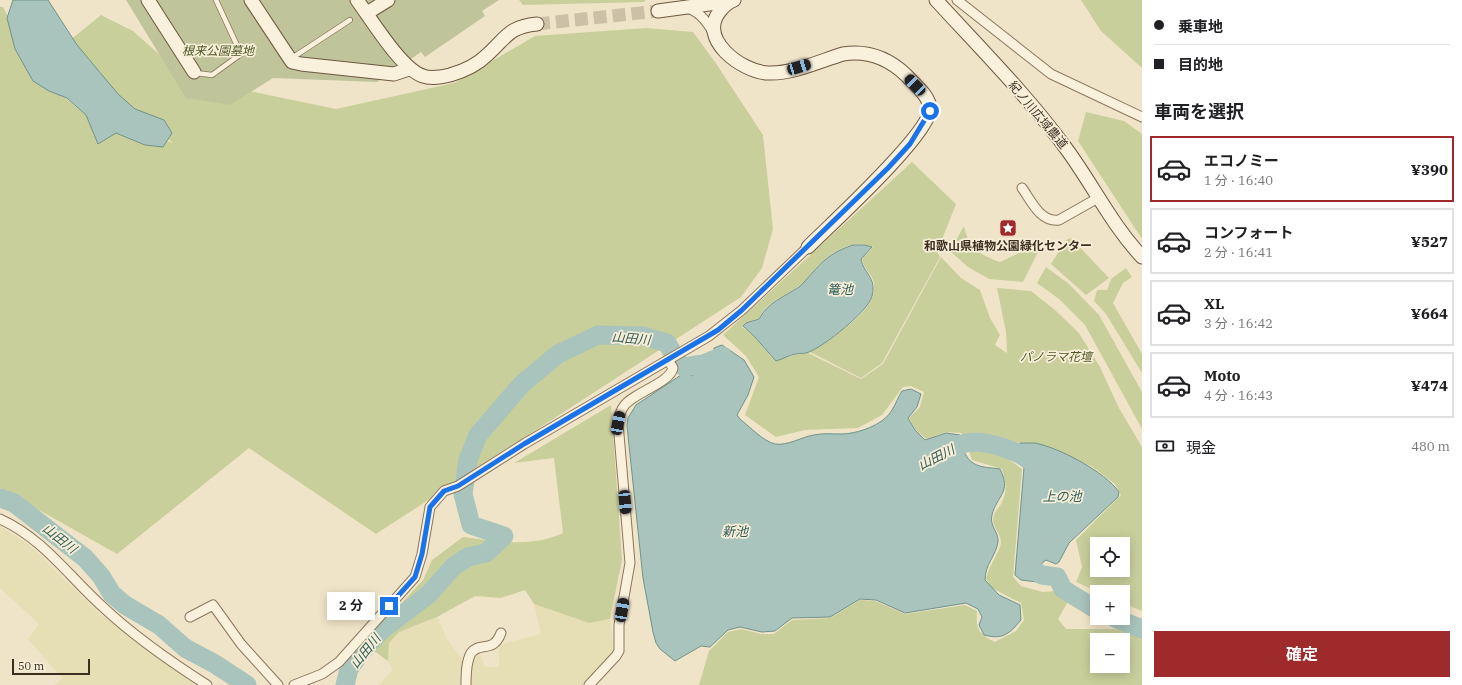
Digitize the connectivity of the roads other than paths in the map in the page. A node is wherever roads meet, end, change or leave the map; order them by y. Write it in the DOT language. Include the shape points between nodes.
graph roads {
  1 [pos="148,0"];
  2 [pos="216,0"];
  3 [pos="251,0"];
  4 [pos="358,0"];
  5 [pos="733,0"];
  6 [pos="936,0"];
  7 [pos="957,0"];
  8 [pos="385,1"];
  9 [pos="682,7"];
  10 [pos="658,10"];
  11 [pos="367,13"];
  12 [pos="350,20"];
  13 [pos="537,24"];
  14 [pos="717,38"];
  15 [pos="290,60"];
  16 [pos="409,69"];
  17 [pos="194,72"];
  18 [pos="1142,117"];
  19 [pos="1022,188"];
  20 [pos="1098,198"];
  21 [pos="808,247"];
  22 [pos="1142,257"];
  23 [pos="668,360"];
  24 [pos="0,519"];
  25 [pos="190,617"];
  26 [pos="501,633"];
  27 [pos="207,685"];
  28 [pos="278,685"];
  29 [pos="294,685"];
  30 [pos="466,685"];
  31 [pos="589,685"];
  1 -- 17 [label="street"];
  2 -- 17 [label="lane" via="241,54 212,75"];
  3 -- 15 [label="street"];
  4 -- 11 [label="street"];
  5 -- 9 [label="street"];
  5 -- 14 [label="street" via="721,8 714,20"];
  6 -- 20 [label="street, 紀ノ川広域農道" via="1044,119 1067,148"];
  7 -- 18 [label="street" via="1051,74"];
  8 -- 11 [label="street"];
  9 -- 10 [label="street"];
  9 -- 14 [label="street" via="694,10 700,15"];
  11 -- 16 [label="street"];
  12 -- 15 [label="lane"];
  13 -- 16 [label="street" via="516,28 483,60 460,72 429,78"];
  14 -- 21 [label="street" via="736,62 768,73 785,72 853,52 871,54 896,66 928,101 928,117 910,144"];
  15 -- 16 [label="street" via="301,64 394,74"];
  19 -- 20 [label="street" via="1040,214 1054,220 1059,220"];
  20 -- 22 [label="street, 紀ノ川広域農道"];
  21 -- 23 [label="street" via="724,326"];
  23 -- 29 [label="street" via="524,444 458,486 444,491 430,507 422,554 415,577 339,662 322,674"];
  23 -- 31 [label="street" via="672,368 669,376 628,401 620,412 618,423 630,563 619,625 619,651"];
  24 -- 27 [label="street" via="16,526 40,545 104,608 152,648"];
  25 -- 28 [label="street" via="213,605 241,644"];
  26 -- 30 [label="street" via="498,642 472,653"];
}
